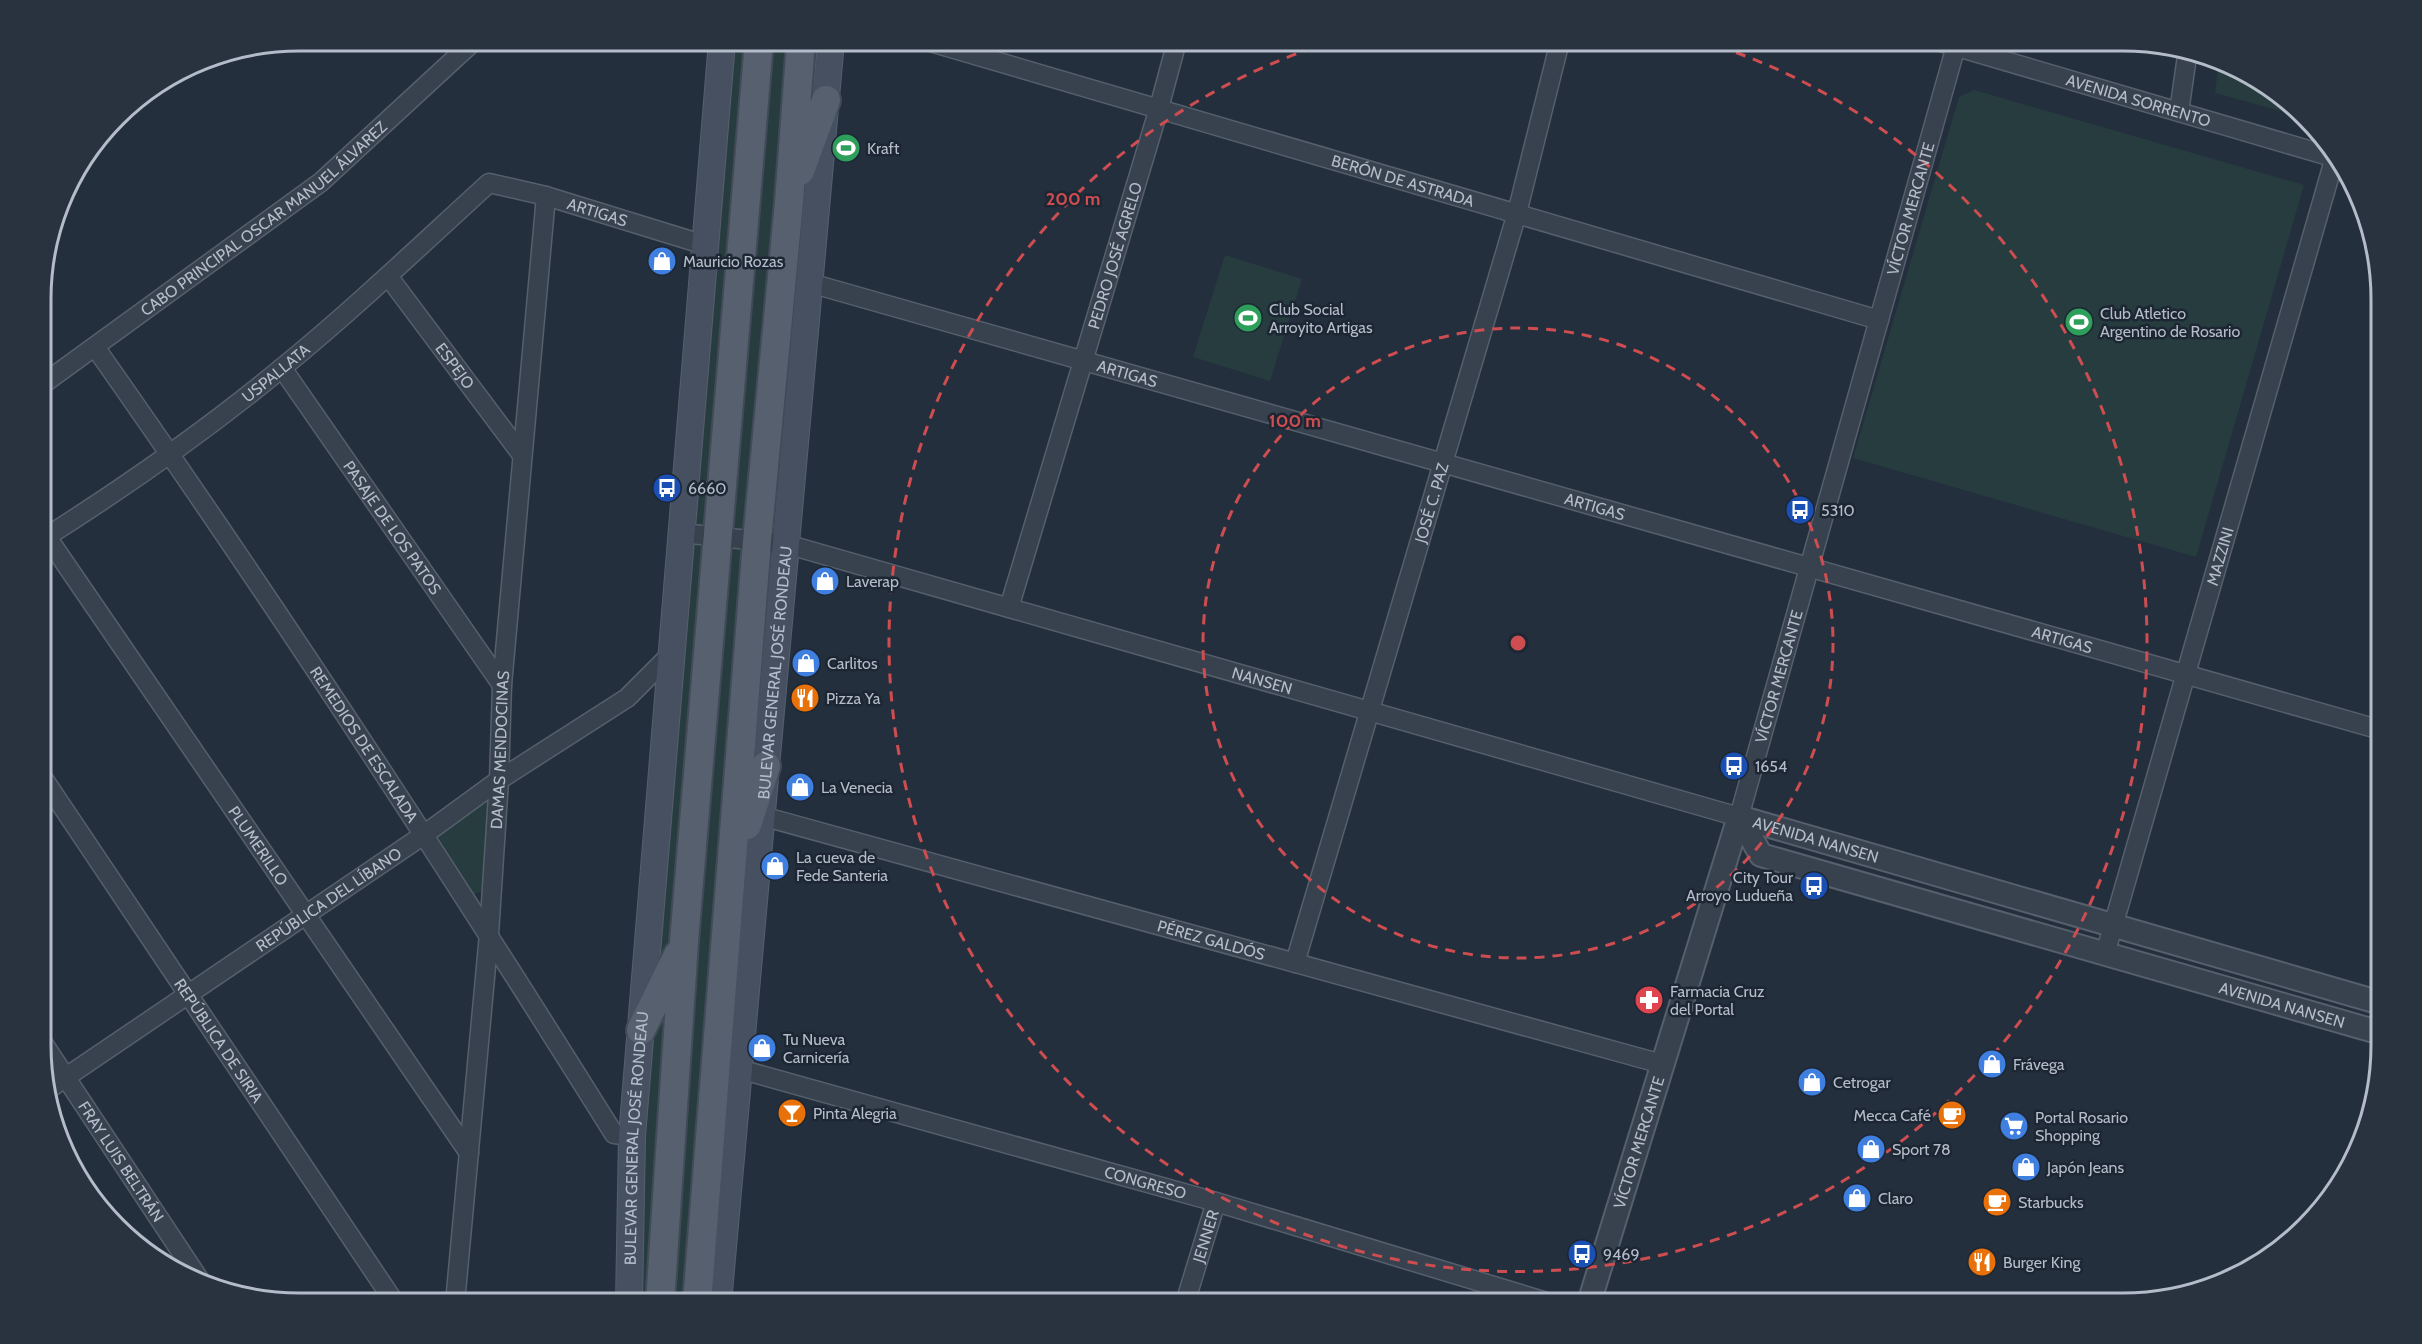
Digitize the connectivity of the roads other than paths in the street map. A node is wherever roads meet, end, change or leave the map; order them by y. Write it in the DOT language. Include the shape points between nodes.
graph roads {
  1 [pos="462,51"];
  2 [pos="721,51"];
  3 [pos="758,51"];
  4 [pos="800,51"];
  5 [pos="830,51"];
  6 [pos="965,51"];
  7 [pos="1174,51"];
  8 [pos="1557,51"];
  9 [pos="1955,51"];
  10 [pos="1973,51"];
  11 [pos="2187,59"];
  12 [pos="826,100"];
  13 [pos="1159,108"];
  14 [pos="2179,112"];
  15 [pos="2324,154"];
  16 [pos="2334,169"];
  17 [pos="489,183"];
  18 [pos="546,196"];
  19 [pos="789,201"];
  20 [pos="1516,213"];
  21 [pos="705,245"];
  22 [pos="388,276"];
  23 [pos="810,283"];
  24 [pos="1879,320"];
  25 [pos="95,346"];
  26 [pos="1082,360"];
  27 [pos="282,368"];
  28 [pos="51,378"];
  29 [pos="170,453"];
  30 [pos="522,455"];
  31 [pos="1442,463"];
  32 [pos="682,533"];
  33 [pos="51,534"];
  34 [pos="716,537"];
  35 [pos="757,541"];
  36 [pos="786,544"];
  37 [pos="51,547"];
  38 [pos="1808,567"];
  39 [pos="1009,608"];
  40 [pos="674,626"];
  41 [pos="2185,674"];
  42 [pos="502,685"];
  43 [pos="1369,711"];
  44 [pos="2371,727"];
  45 [pos="766,766"];
  46 [pos="499,780"];
  47 [pos="51,790"];
  48 [pos="762,816"];
  49 [pos="1739,817"];
  50 [pos="425,834"];
  51 [pos="732,873"];
  52 [pos="306,915"];
  53 [pos="2112,925"];
  54 [pos="489,934"];
  55 [pos="684,942"];
  56 [pos="2104,954"];
  57 [pos="1295,963"];
  58 [pos="189,994"];
  59 [pos="2371,1000"];
  60 [pos="641,1030"];
  61 [pos="2371,1030"];
  62 [pos="52,1057"];
  63 [pos="1662,1064"];
  64 [pos="739,1069"];
  65 [pos="66,1079"];
  66 [pos="55,1086"];
  67 [pos="632,1136"];
  68 [pos="469,1153"];
  69 [pos="1216,1202"];
  70 [pos="192,1268"];
  71 [pos="388,1293"];
  72 [pos="456,1293"];
  73 [pos="629,1293"];
  74 [pos="661,1293"];
  75 [pos="698,1293"];
  76 [pos="718,1293"];
  77 [pos="1188,1293"];
  78 [pos="1517,1293"];
  79 [pos="1591,1293"];
  1 -- 25 [label="street, CABO PRINCIPAL OSCAR MANUEL ÁLVAREZ" via="321,182"];
  2 -- 21 [label="main road, BULEVAR GENERAL JOSÉ RONDEAU"];
  3 -- 34 [label="main road, BULEVAR GENERAL JOSÉ RONDEAU"];
  4 -- 19 [label="main road, BULEVAR GENERAL JOSÉ RONDEAU"];
  5 -- 12 [label="main road, BULEVAR GENERAL JOSÉ RONDEAU"];
  6 -- 13 [label="street, BERÓN DE ASTRADA"];
  7 -- 13 [label="street, PEDRO JOSÉ AGRELO"];
  8 -- 20 [label="street, JOSÉ C. PAZ"];
  9 -- 24 [label="street, VÍCTOR MERCANTE"];
  10 -- 14 [label="street, AVENIDA SORRENTO"];
  11 -- 14 [label="street"];
  12 -- 19 [label="main road"];
  12 -- 23 [label="main road, BULEVAR GENERAL JOSÉ RONDEAU"];
  13 -- 20 [label="street, BERÓN DE ASTRADA"];
  13 -- 26 [label="street, PEDRO JOSÉ AGRELO"];
  14 -- 15 [label="street, AVENIDA SORRENTO"];
  16 -- 41 [label="street, MAZZINI"];
  17 -- 18 [label="street, ARTIGAS"];
  17 -- 22 [label="street, USPALLATA"];
  18 -- 21 [label="street, ARTIGAS"];
  18 -- 30 [label="street, DAMAS MENDOCINAS"];
  19 -- 35 [label="main road, BULEVAR GENERAL JOSÉ RONDEAU"];
  20 -- 24 [label="street, BERÓN DE ASTRADA"];
  20 -- 31 [label="street, JOSÉ C. PAZ"];
  21 -- 32 [label="main road, BULEVAR GENERAL JOSÉ RONDEAU"];
  22 -- 27 [label="street, USPALLATA"];
  22 -- 30 [label="street, ESPEJO"];
  23 -- 26 [label="street, ARTIGAS"];
  23 -- 36 [label="main road, BULEVAR GENERAL JOSÉ RONDEAU"];
  24 -- 38 [label="street, VÍCTOR MERCANTE"];
  25 -- 28 [label="street, CABO PRINCIPAL OSCAR MANUEL ÁLVAREZ"];
  25 -- 29 [label="street, REMEDIOS DE ESCALADA"];
  26 -- 31 [label="street, ARTIGAS"];
  26 -- 39 [label="street, PEDRO JOSÉ AGRELO"];
  27 -- 29 [label="street, USPALLATA"];
  27 -- 42 [label="street, PASAJE DE LOS PATOS"];
  29 -- 33 [label="street, USPALLATA"];
  29 -- 50 [label="street, REMEDIOS DE ESCALADA"];
  30 -- 42 [label="street, DAMAS MENDOCINAS"];
  31 -- 38 [label="street, ARTIGAS"];
  31 -- 43 [label="street, JOSÉ C. PAZ"];
  32 -- 34 [label="street"];
  32 -- 40 [label="main road, BULEVAR GENERAL JOSÉ RONDEAU"];
  34 -- 35 [label="street"];
  34 -- 55 [label="main road, BULEVAR GENERAL JOSÉ RONDEAU"];
  35 -- 36 [label="street"];
  35 -- 51 [label="main road, BULEVAR GENERAL JOSÉ RONDEAU"];
  36 -- 39 [label="street, NANSEN"];
  36 -- 45 [label="main road, BULEVAR GENERAL JOSÉ RONDEAU"];
  37 -- 52 [label="street, PLUMERILLO"];
  38 -- 41 [label="street, ARTIGAS"];
  38 -- 49 [label="street, VÍCTOR MERCANTE"];
  39 -- 43 [label="street, NANSEN"];
  40 -- 46 [label="street, REPÚBLICA DEL LÍBANO" via="670,655 627,698"];
  40 -- 60 [label="main road, BULEVAR GENERAL JOSÉ RONDEAU"];
  41 -- 44 [label="street, ARTIGAS"];
  41 -- 53 [label="street, MAZZINI"];
  42 -- 46 [label="street, DAMAS MENDOCINAS"];
  43 -- 49 [label="street, NANSEN"];
  43 -- 57 [label="street, JOSÉ C. PAZ"];
  45 -- 48 [label="main road, BULEVAR GENERAL JOSÉ RONDEAU"];
  45 -- 51 [label="main road"];
  46 -- 50 [label="street, REPÚBLICA DEL LÍBANO"];
  46 -- 54 [label="street, DAMAS MENDOCINAS"];
  47 -- 58 [label="street, REPÚBLICA DE SIRIA"];
  48 -- 57 [label="street, PÉREZ GALDÓS"];
  48 -- 64 [label="main road, BULEVAR GENERAL JOSÉ RONDEAU"];
  49 -- 53 [label="street, AVENIDA NANSEN"];
  49 -- 56 [label="street, AVENIDA NANSEN" via="1761,855"];
  49 -- 63 [label="street, VÍCTOR MERCANTE"];
  50 -- 52 [label="street, REPÚBLICA DEL LÍBANO"];
  50 -- 54 [label="street, REMEDIOS DE ESCALADA"];
  51 -- 75 [label="main road, BULEVAR GENERAL JOSÉ RONDEAU"];
  52 -- 58 [label="street, REPÚBLICA DEL LÍBANO"];
  52 -- 68 [label="street, PLUMERILLO"];
  53 -- 56 [label="street, MAZZINI"];
  53 -- 59 [label="street, AVENIDA NANSEN"];
  54 -- 67 [label="street, REMEDIOS DE ESCALADA" via="614,1134"];
  54 -- 68 [label="street, DAMAS MENDOCINAS"];
  55 -- 60 [label="main road"];
  55 -- 74 [label="main road, BULEVAR GENERAL JOSÉ RONDEAU"];
  56 -- 61 [label="street, AVENIDA NANSEN"];
  57 -- 63 [label="street, PÉREZ GALDÓS"];
  58 -- 65 [label="street, REPÚBLICA DEL LÍBANO"];
  58 -- 71 [label="street, REPÚBLICA DE SIRIA"];
  60 -- 67 [label="main road, BULEVAR GENERAL JOSÉ RONDEAU"];
  62 -- 65 [label="street, FRAY LUIS BELTRÁN"];
  63 -- 79 [label="street, VÍCTOR MERCANTE"];
  64 -- 69 [label="street, CONGRESO"];
  64 -- 76 [label="main road, BULEVAR GENERAL JOSÉ RONDEAU"];
  65 -- 66 [label="street, REPÚBLICA DEL LÍBANO"];
  65 -- 70 [label="street, FRAY LUIS BELTRÁN"];
  67 -- 73 [label="main road, BULEVAR GENERAL JOSÉ RONDEAU"];
  68 -- 72 [label="street, DAMAS MENDOCINAS"];
  69 -- 77 [label="street, JENNER"];
  69 -- 78 [label="street, CONGRESO"];
}
